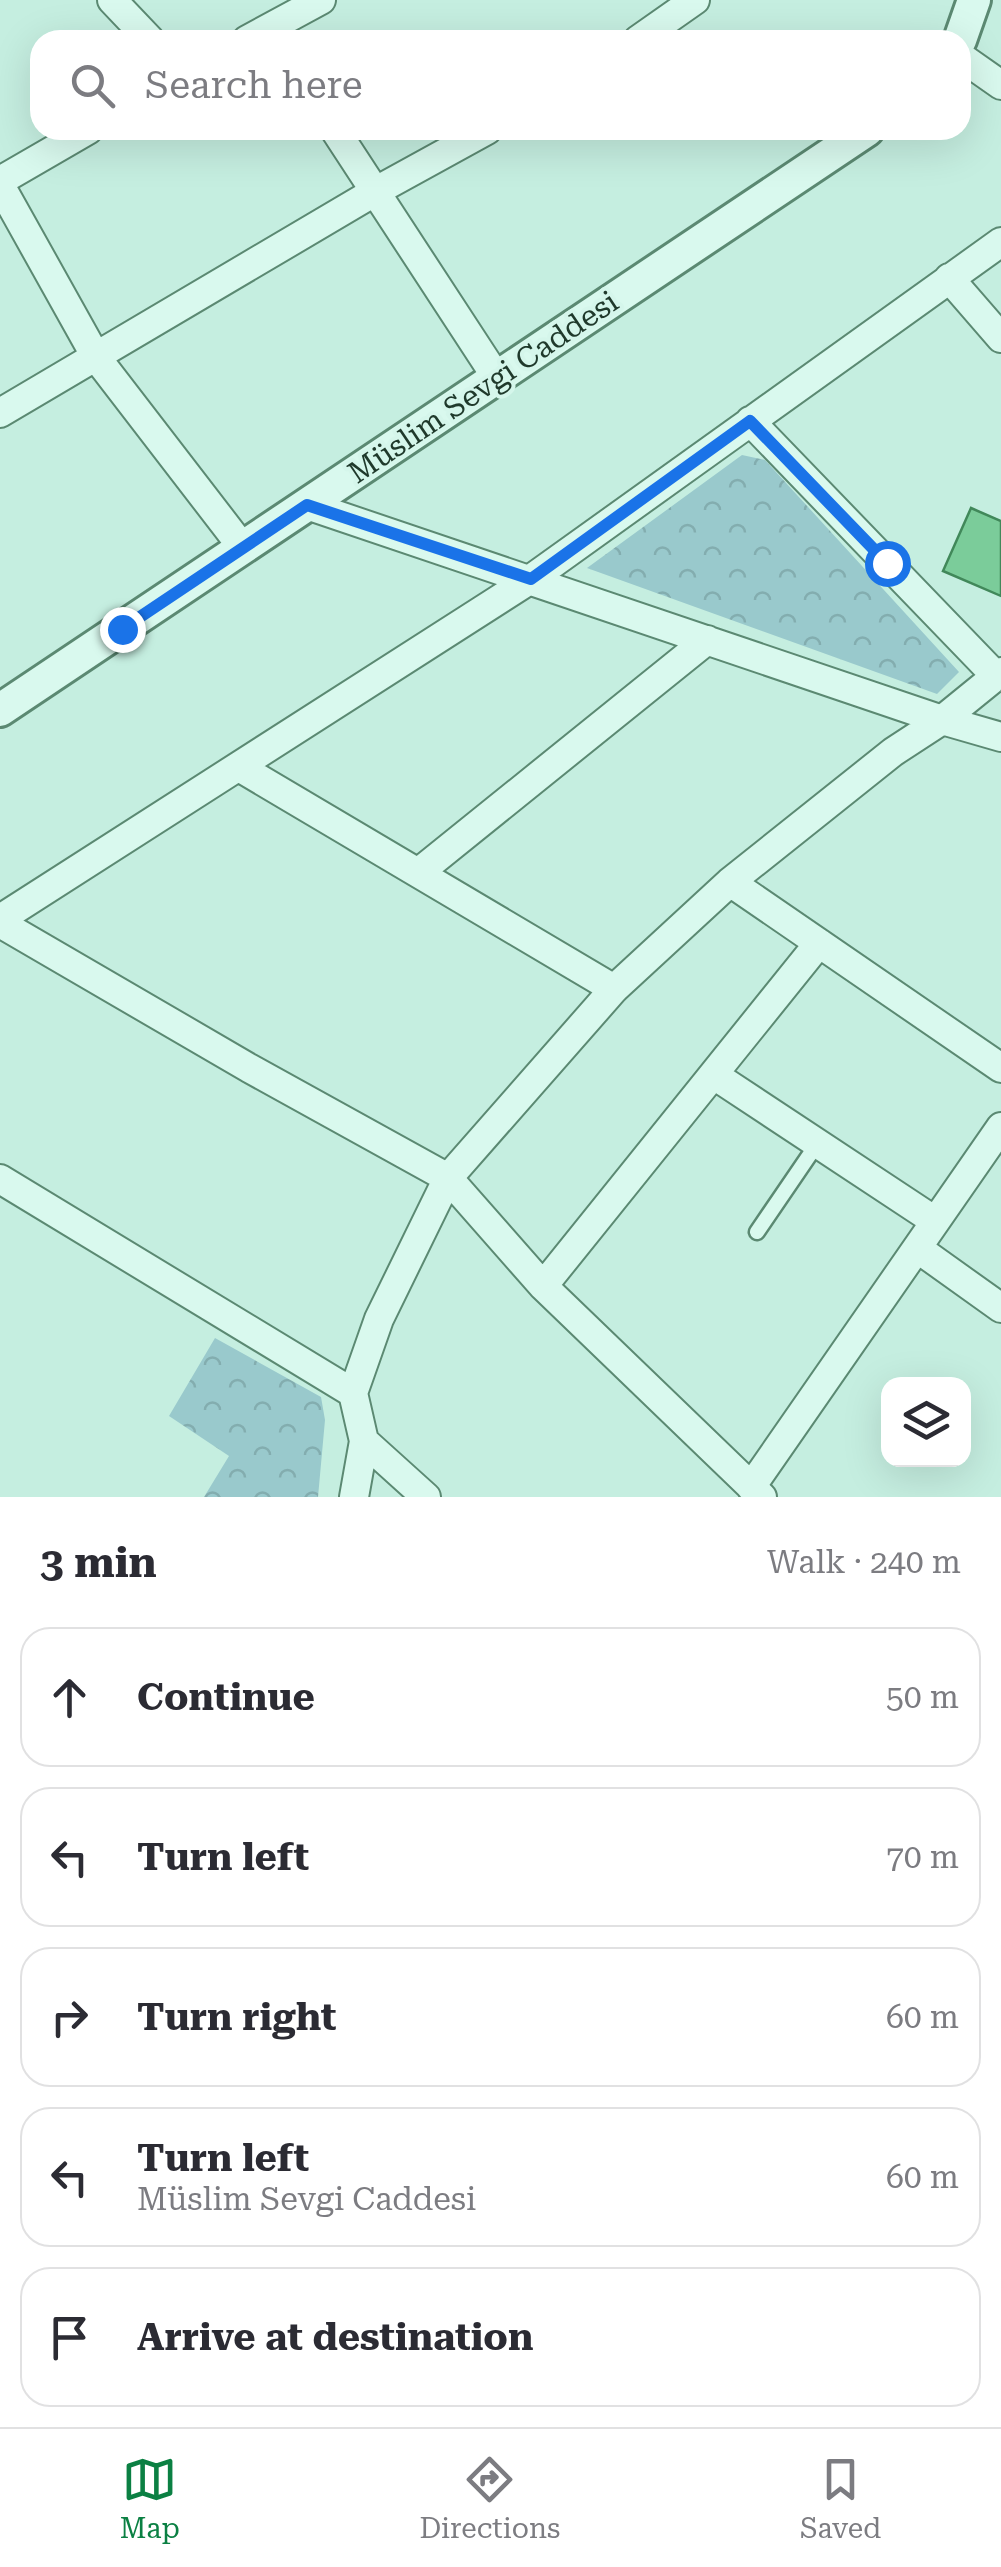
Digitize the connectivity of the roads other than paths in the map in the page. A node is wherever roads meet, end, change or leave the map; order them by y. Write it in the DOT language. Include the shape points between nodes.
graph roads {
  1 [pos="112,0"];
  2 [pos="321,0"];
  3 [pos="695,0"];
  4 [pos="974,0"];
  5 [pos="140,30"];
  6 [pos="272,30"];
  7 [pos="652,30"];
  8 [pos="964,30"];
  9 [pos="971,64"];
  10 [pos="1001,85"];
  11 [pos="71,140"];
  12 [pos="341,140"];
  13 [pos="469,140"];
  14 [pos="851,140"];
  15 [pos="0,183"];
  16 [pos="376,191"];
  17 [pos="1001,242"];
  18 [pos="950,278"];
  19 [pos="1001,338"];
  20 [pos="96,357"];
  21 [pos="497,378"];
  22 [pos="0,414"];
  23 [pos="750,421"];
  24 [pos="307,505"];
  25 [pos="243,548"];
  26 [pos="531,579"];
  27 [pos="707,640"];
  28 [pos="998,674"];
  29 [pos="0,710"];
  30 [pos="942,720"];
  31 [pos="1001,737"];
  32 [pos="239,767"];
  33 [pos="418,873"];
  34 [pos="730,882"];
  35 [pos="0,921"];
  36 [pos="819,943"];
  37 [pos="614,990"];
  38 [pos="1001,1068"];
  39 [pos="714,1075"];
  40 [pos="1000,1131"];
  41 [pos="817,1144"];
  42 [pos="448,1178"];
  43 [pos="0,1179"];
  44 [pos="935,1221"];
  45 [pos="757,1232"];
  46 [pos="917,1248"];
  47 [pos="543,1286"];
  48 [pos="1001,1308"];
  49 [pos="353,1392"];
  50 [pos="364,1441"];
  51 [pos="757,1492"];
  52 [pos="354,1497"];
  53 [pos="426,1497"];
  1 -- 5 [label="street"];
  2 -- 6 [label="street"];
  3 -- 7 [label="street"];
  4 -- 8 [label="street"];
  9 -- 10 [label="street"];
  11 -- 15 [label="street"];
  12 -- 16 [label="street"];
  13 -- 16 [label="street"];
  14 -- 21 [label="street, Müslim Sevgi Caddesi"];
  15 -- 20 [label="street"];
  16 -- 20 [label="street"];
  16 -- 21 [label="street"];
  17 -- 18 [label="street"];
  18 -- 19 [label="street"];
  18 -- 23 [label="street"];
  20 -- 22 [label="street"];
  20 -- 25 [label="street"];
  21 -- 24 [label="street, Müslim Sevgi Caddesi"];
  23 -- 26 [label="street"];
  23 -- 28 [label="street"];
  24 -- 25 [label="street, Müslim Sevgi Caddesi"];
  24 -- 26 [label="street"];
  25 -- 29 [label="street, Müslim Sevgi Caddesi"];
  26 -- 27 [label="street"];
  26 -- 32 [label="street"];
  27 -- 30 [label="street"];
  27 -- 33 [label="street"];
  28 -- 30 [label="street"];
  30 -- 31 [label="street"];
  30 -- 34 [label="street"];
  32 -- 33 [label="street"];
  32 -- 35 [label="street"];
  33 -- 37 [label="street"];
  34 -- 36 [label="street"];
  34 -- 37 [label="street"];
  35 -- 42 [label="street"];
  36 -- 38 [label="street"];
  36 -- 39 [label="street"];
  37 -- 42 [label="street"];
  39 -- 41 [label="street"];
  39 -- 47 [label="street"];
  40 -- 44 [label="street"];
  41 -- 44 [label="street"];
  41 -- 45 [label="lane"];
  42 -- 47 [label="street"];
  42 -- 49 [label="street" via="379,1319"];
  43 -- 49 [label="street"];
  44 -- 46 [label="street"];
  46 -- 48 [label="street"];
  46 -- 51 [label="street"];
  47 -- 51 [label="street"];
  49 -- 50 [label="street"];
  50 -- 52 [label="street"];
  50 -- 53 [label="street"];
}
